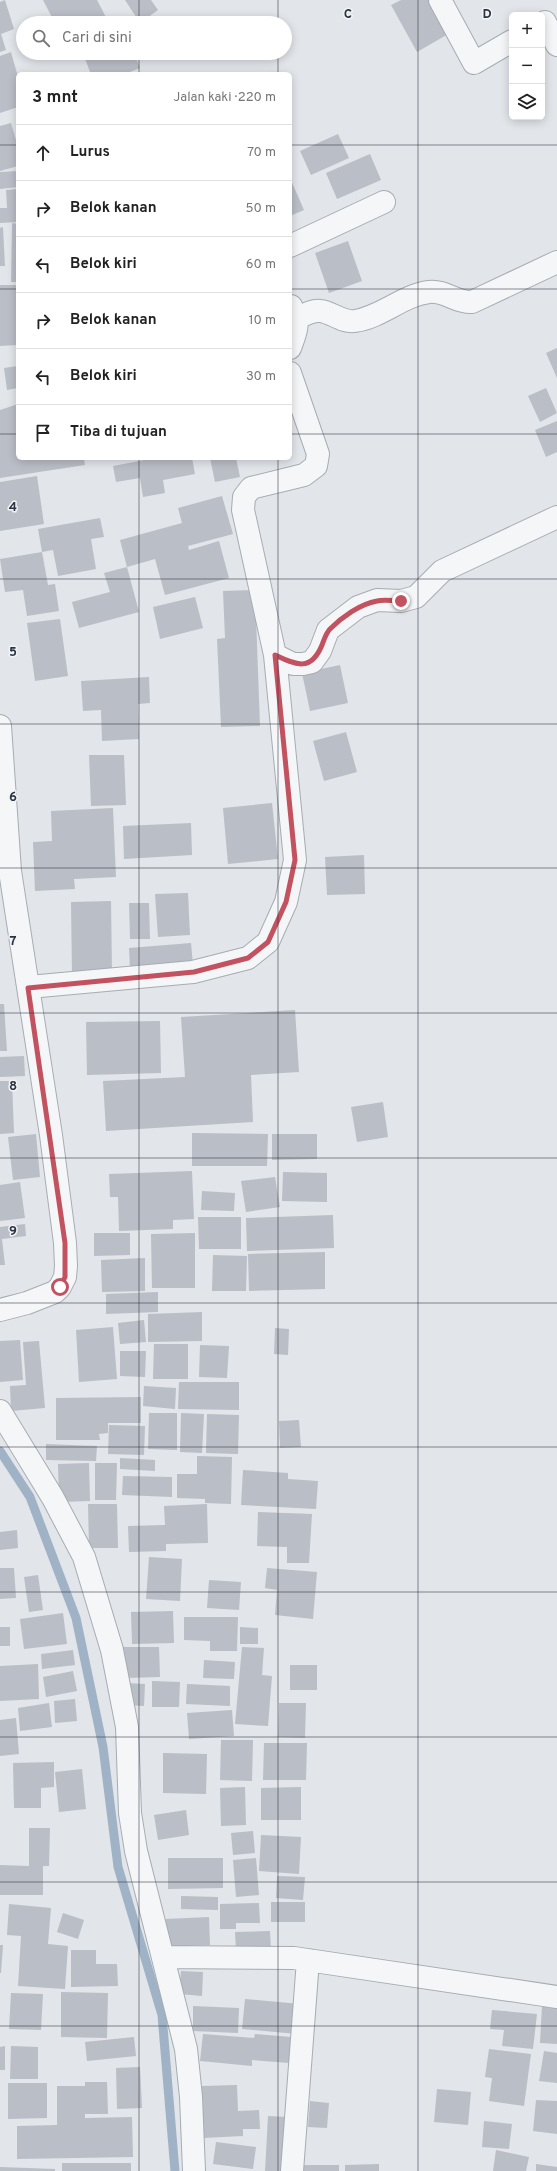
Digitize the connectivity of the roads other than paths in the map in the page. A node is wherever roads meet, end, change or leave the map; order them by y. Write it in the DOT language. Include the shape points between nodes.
graph roads {
  1 [pos="440,0"];
  2 [pos="548,20"];
  3 [pos="509,43"];
  4 [pos="557,45"];
  5 [pos="384,202"];
  6 [pos="292,245"];
  7 [pos="557,262"];
  8 [pos="293,312"];
  9 [pos="292,343"];
  10 [pos="292,379"];
  11 [pos="557,517"];
  12 [pos="275,655"];
  13 [pos="0,726"];
  14 [pos="28,988"];
  15 [pos="0,1310"];
  16 [pos="0,1411"];
  17 [pos="163,1957"];
  18 [pos="308,1960"];
  19 [pos="557,1997"];
  20 [pos="194,2171"];
  21 [pos="292,2171"];
  1 -- 3 [label="street" via="474,63"];
  2 -- 4 [label="street"];
  5 -- 6 [label="street"];
  7 -- 8 [label="street" via="472,302 464,303 442,292 430,292 420,294 373,318 353,322 321,311"];
  8 -- 9 [label="street" via="298,327"];
  10 -- 12 [label="street" via="318,454 316,466 304,475 251,488 244,497 243,510"];
  11 -- 12 [label="street" via="442,571 416,597 401,601 377,600 358,608 328,630 312,662 293,664"];
  12 -- 14 [label="street" via="295,860 286,902 268,942 248,958 194,972"];
  13 -- 14 [label="street" via="10,871"];
  14 -- 15 [label="street" via="65,1243 65,1277 55,1292"];
  16 -- 17 [label="street" via="54,1498 84,1557 112,1650 126,1727 130,1813 145,1891"];
  17 -- 18 [label="street"];
  17 -- 20 [label="street" via="186,2049"];
  18 -- 19 [label="street"];
  18 -- 21 [label="street"];
}
